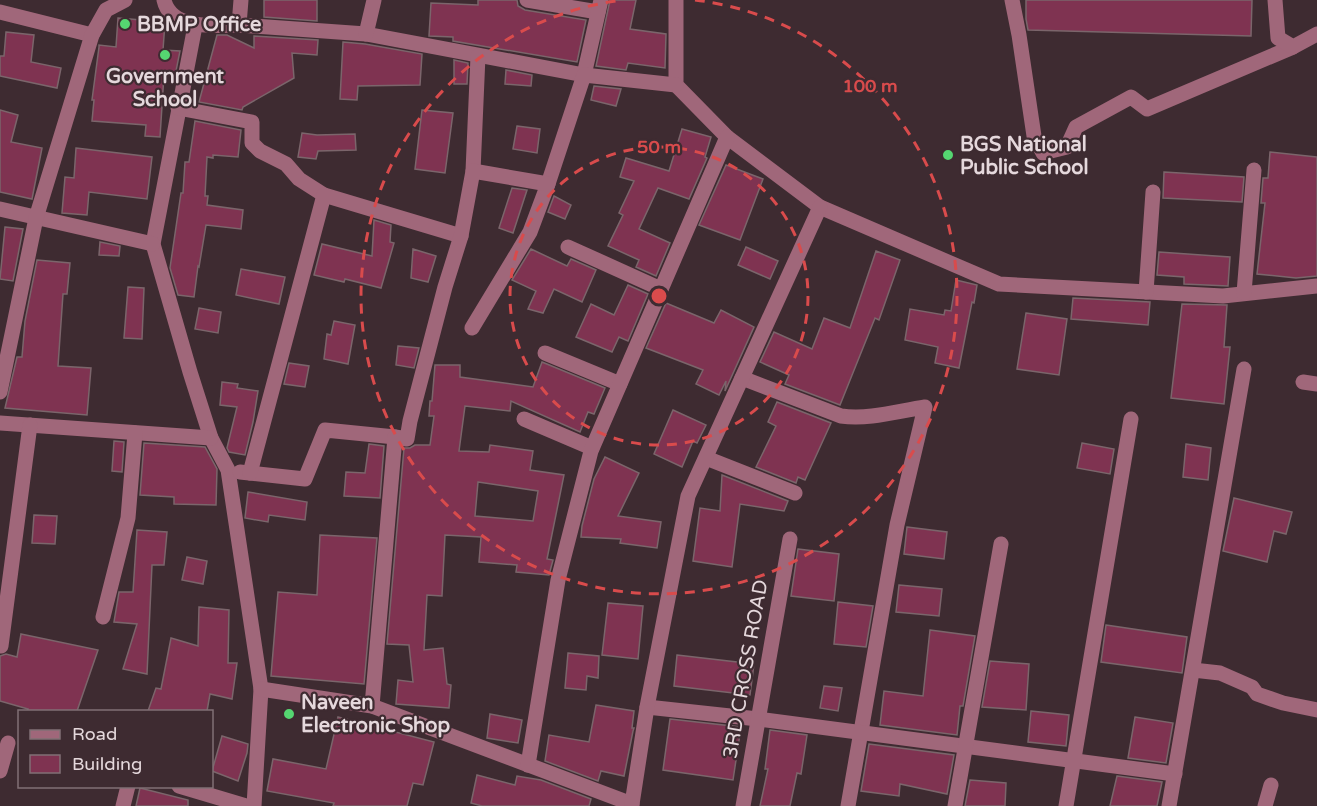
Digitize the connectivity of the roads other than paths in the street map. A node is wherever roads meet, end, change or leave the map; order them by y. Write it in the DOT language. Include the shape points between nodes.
graph roads {
  1 [pos="125,0"];
  2 [pos="164,0"];
  3 [pos="241,0"];
  4 [pos="374,0"];
  5 [pos="527,0"];
  6 [pos="676,0"];
  7 [pos="1012,0"];
  8 [pos="1275,0"];
  9 [pos="600,6"];
  10 [pos="0,12"];
  11 [pos="239,25"];
  12 [pos="195,26"];
  13 [pos="366,34"];
  14 [pos="1317,34"];
  15 [pos="92,35"];
  16 [pos="1293,47"];
  17 [pos="478,56"];
  18 [pos="584,75"];
  19 [pos="676,85"];
  20 [pos="178,108"];
  21 [pos="727,137"];
  22 [pos="1254,170"];
  23 [pos="472,171"];
  24 [pos="548,184"];
  25 [pos="1153,192"];
  26 [pos="324,195"];
  27 [pos="820,207"];
  28 [pos="0,209"];
  29 [pos="36,218"];
  30 [pos="461,236"];
  31 [pos="153,244"];
  32 [pos="568,247"];
  33 [pos="1317,286"];
  34 [pos="661,289"];
  35 [pos="1146,292"];
  36 [pos="1244,293"];
  37 [pos="472,327"];
  38 [pos="545,353"];
  39 [pos="1244,369"];
  40 [pos="742,378"];
  41 [pos="620,384"];
  42 [pos="0,392"];
  43 [pos="524,419"];
  44 [pos="1131,420"];
  45 [pos="0,423"];
  46 [pos="30,425"];
  47 [pos="135,433"];
  48 [pos="395,437"];
  49 [pos="211,438"];
  50 [pos="592,448"];
  51 [pos="705,458"];
  52 [pos="228,470"];
  53 [pos="250,473"];
  54 [pos="795,493"];
  55 [pos="790,538"];
  56 [pos="1001,544"];
  57 [pos="103,617"];
  58 [pos="1,646"];
  59 [pos="1193,670"];
  60 [pos="261,689"];
  61 [pos="372,706"];
  62 [pos="647,707"];
  63 [pos="1317,710"];
  64 [pos="758,719"];
  65 [pos="861,732"];
  66 [pos="9,743"];
  67 [pos="965,746"];
  68 [pos="1073,760"];
  69 [pos="528,765"];
  70 [pos="0,771"];
  71 [pos="1175,774"];
  72 [pos="1271,785"];
  73 [pos="128,788"];
  74 [pos="186,788"];
  75 [pos="632,805"];
  76 [pos="123,806"];
  77 [pos="246,806"];
  78 [pos="254,806"];
  79 [pos="743,806"];
  80 [pos="848,806"];
  81 [pos="955,806"];
  82 [pos="1066,806"];
  83 [pos="1169,806"];
  84 [pos="1265,806"];
  1 -- 15 [label="street" via="106,10"];
  2 -- 12 [label="street" via="174,16"];
  3 -- 11 [label="street"];
  4 -- 13 [label="street"];
  5 -- 9 [label="street"];
  6 -- 19 [label="street"];
  7 -- 16 [label="street" via="1034,136 1043,153 1067,147 1076,127 1131,97 1147,109"];
  8 -- 16 [label="street" via="1278,38"];
  9 -- 18 [label="street"];
  10 -- 15 [label="street"];
  11 -- 12 [label="street"];
  11 -- 13 [label="street"];
  12 -- 20 [label="street"];
  13 -- 17 [label="street"];
  14 -- 16 [label="street"];
  15 -- 29 [label="street"];
  17 -- 18 [label="street"];
  17 -- 23 [label="street"];
  18 -- 19 [label="street"];
  18 -- 24 [label="street"];
  19 -- 21 [label="street"];
  20 -- 26 [label="street" via="252,122 252,143"];
  20 -- 31 [label="street"];
  21 -- 27 [label="street"];
  21 -- 34 [label="street"];
  22 -- 36 [label="street"];
  23 -- 24 [label="street"];
  23 -- 30 [label="street"];
  24 -- 37 [label="street" via="530,232"];
  25 -- 35 [label="street"];
  26 -- 30 [label="street"];
  26 -- 53 [label="street"];
  27 -- 35 [label="street" via="999,285"];
  27 -- 40 [label="street"];
  28 -- 29 [label="street"];
  29 -- 31 [label="street"];
  29 -- 42 [label="street"];
  30 -- 48 [label="street" via="407,439"];
  31 -- 49 [label="street"];
  32 -- 34 [label="street"];
  33 -- 36 [label="street"];
  34 -- 41 [label="street"];
  35 -- 36 [label="street" via="1223,296"];
  38 -- 41 [label="street"];
  39 -- 59 [label="street"];
  40 -- 51 [label="street"];
  40 -- 65 [label="street" via="848,417 926,407 897,525"];
  41 -- 50 [label="street"];
  43 -- 50 [label="street"];
  44 -- 68 [label="street"];
  45 -- 46 [label="street"];
  46 -- 47 [label="street"];
  46 -- 58 [label="street"];
  47 -- 49 [label="street"];
  47 -- 57 [label="street" via="128,518"];
  48 -- 53 [label="street" via="325,430 304,479"];
  48 -- 61 [label="street"];
  49 -- 52 [label="street"];
  50 -- 69 [label="street" via="558,580"];
  51 -- 54 [label="street"];
  51 -- 62 [label="street" via="688,496"];
  52 -- 53 [label="street"];
  52 -- 60 [label="street"];
  55 -- 64 [label="street, 3RD CROSS ROAD"];
  56 -- 67 [label="street"];
  59 -- 63 [label="street" via="1220,673 1252,687 1257,694"];
  59 -- 71 [label="street"];
  60 -- 61 [label="street"];
  60 -- 78 [label="street"];
  61 -- 69 [label="street"];
  62 -- 64 [label="street"];
  62 -- 75 [label="street"];
  64 -- 65 [label="street"];
  64 -- 79 [label="street, 3RD CROSS ROAD"];
  65 -- 67 [label="street"];
  65 -- 80 [label="street"];
  66 -- 70 [label="street"];
  67 -- 68 [label="street"];
  67 -- 81 [label="street"];
  68 -- 71 [label="street"];
  68 -- 82 [label="street"];
  69 -- 75 [label="street"];
  71 -- 83 [label="street"];
  72 -- 84 [label="street"];
  73 -- 76 [label="street"];
  74 -- 77 [label="street"];
}
